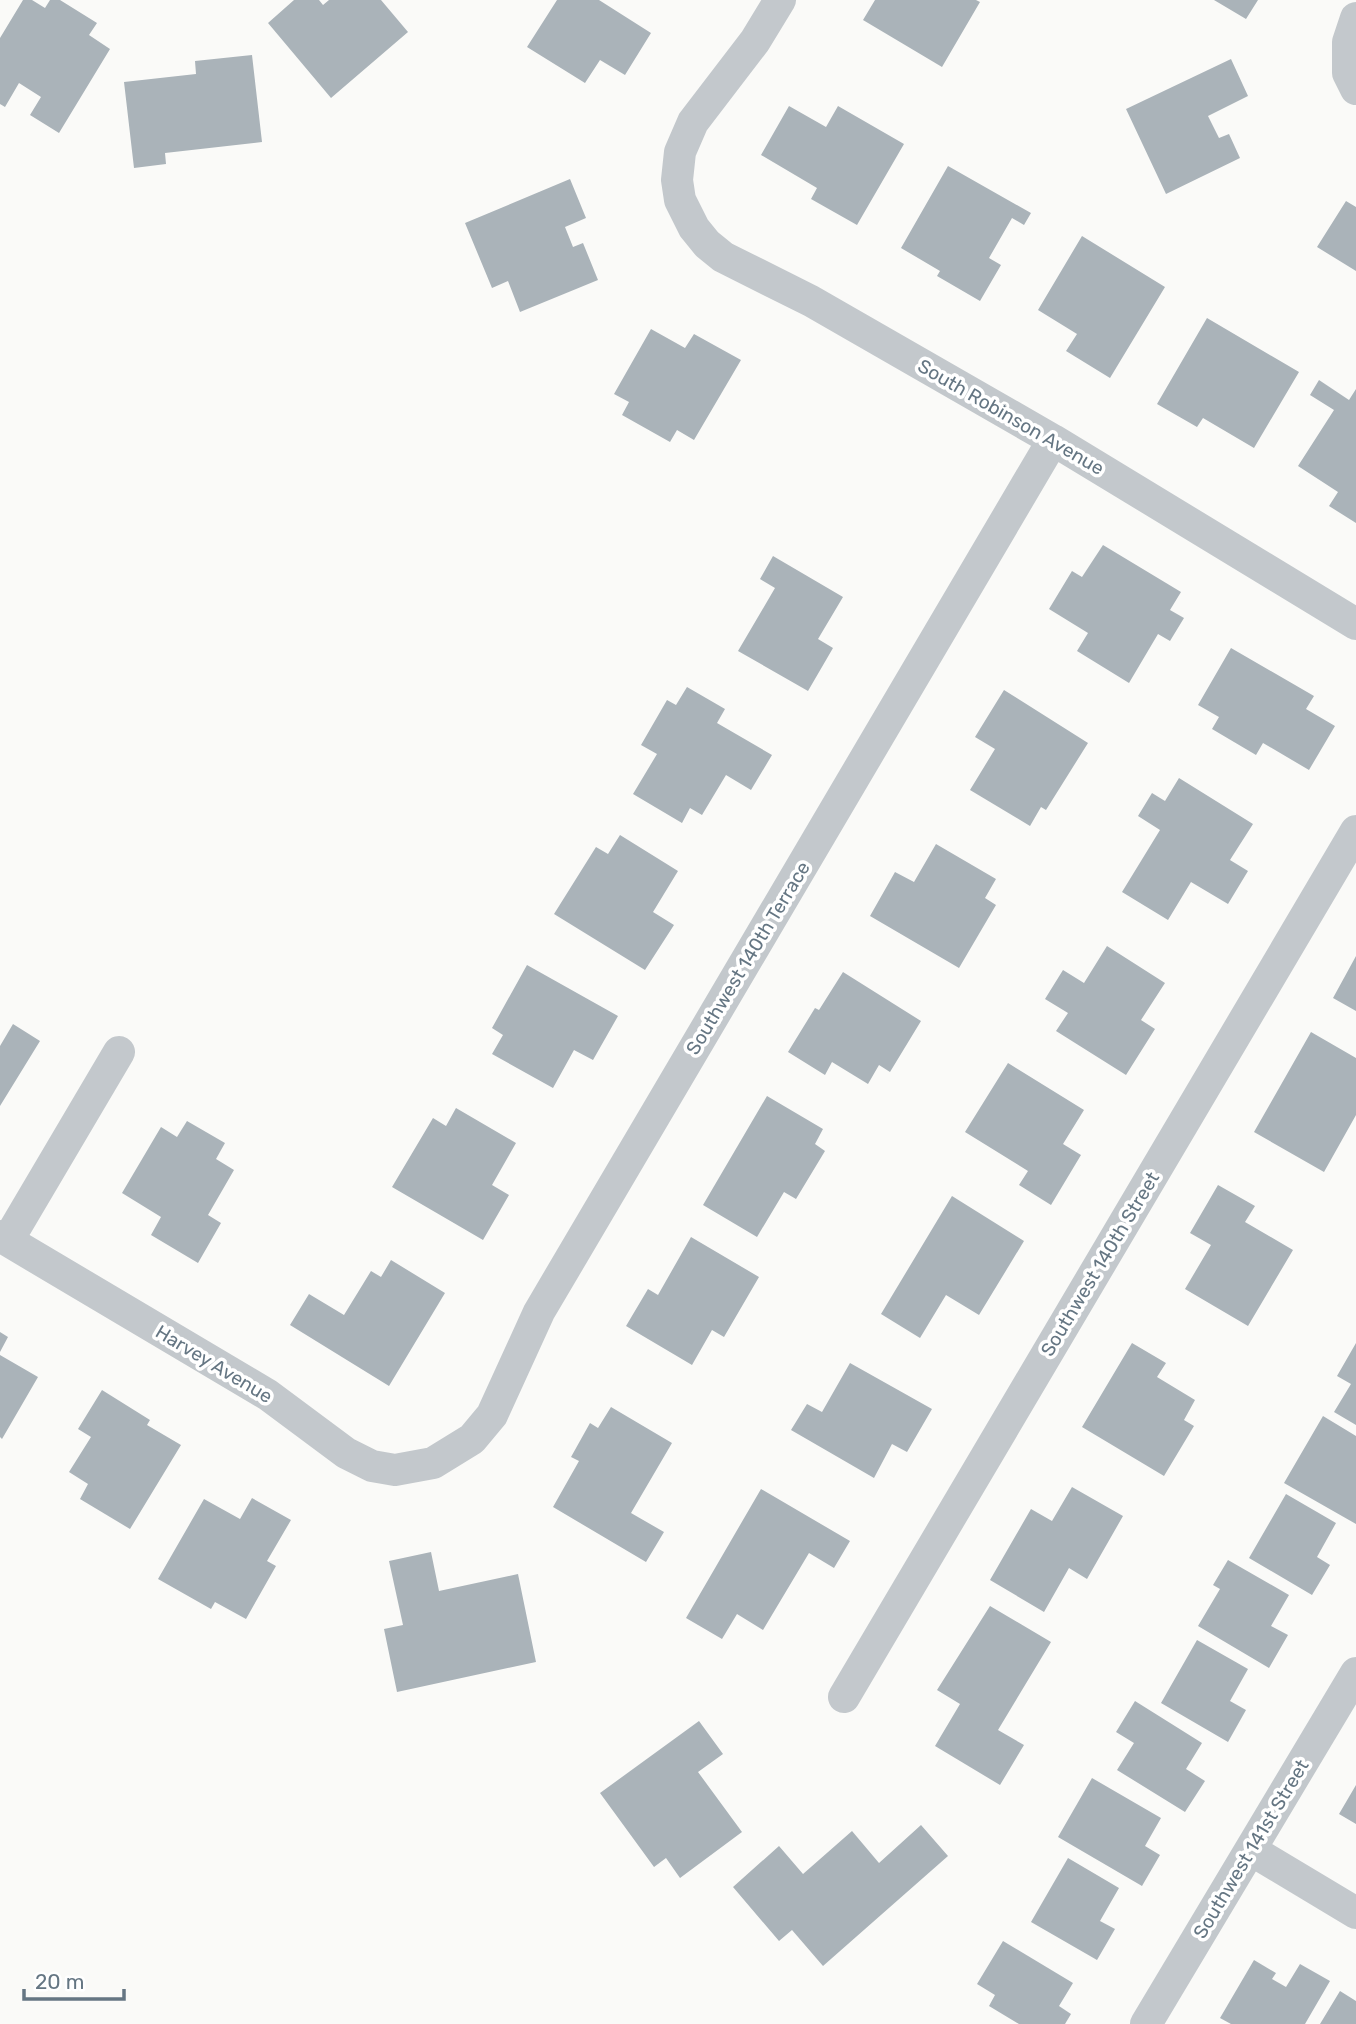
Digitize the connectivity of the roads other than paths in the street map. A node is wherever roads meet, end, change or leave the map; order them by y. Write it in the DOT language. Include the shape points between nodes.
graph roads {
  1 [pos="779,0"];
  2 [pos="1356,18"];
  3 [pos="1356,89"];
  4 [pos="1053,440"];
  5 [pos="1356,624"];
  6 [pos="1356,831"];
  7 [pos="119,1052"];
  8 [pos="4,1238"];
  9 [pos="433,1463"];
  10 [pos="1356,1673"];
  11 [pos="844,1697"];
  12 [pos="1251,1850"];
  13 [pos="1356,1913"];
  14 [pos="1146,2024"];
  1 -- 4 [label="street, South Robinson Avenue" via="755,41 693,122 680,152 680,200 701,236 723,257 811,301"];
  2 -- 3 [label="street" via="1348,42 1348,74"];
  4 -- 5 [label="street, South Robinson Avenue"];
  4 -- 9 [label="street, Southwest 140th Terrace" via="539,1312 492,1415 472,1439"];
  6 -- 11 [label="street, Southwest 140th Street"];
  7 -- 8 [label="street"];
  8 -- 9 [label="street, Harvey Avenue" via="268,1395 372,1466 395,1471"];
  10 -- 12 [label="street, Southwest 141st Street"];
  12 -- 13 [label="street"];
  12 -- 14 [label="street, Southwest 141st Street"];
}
